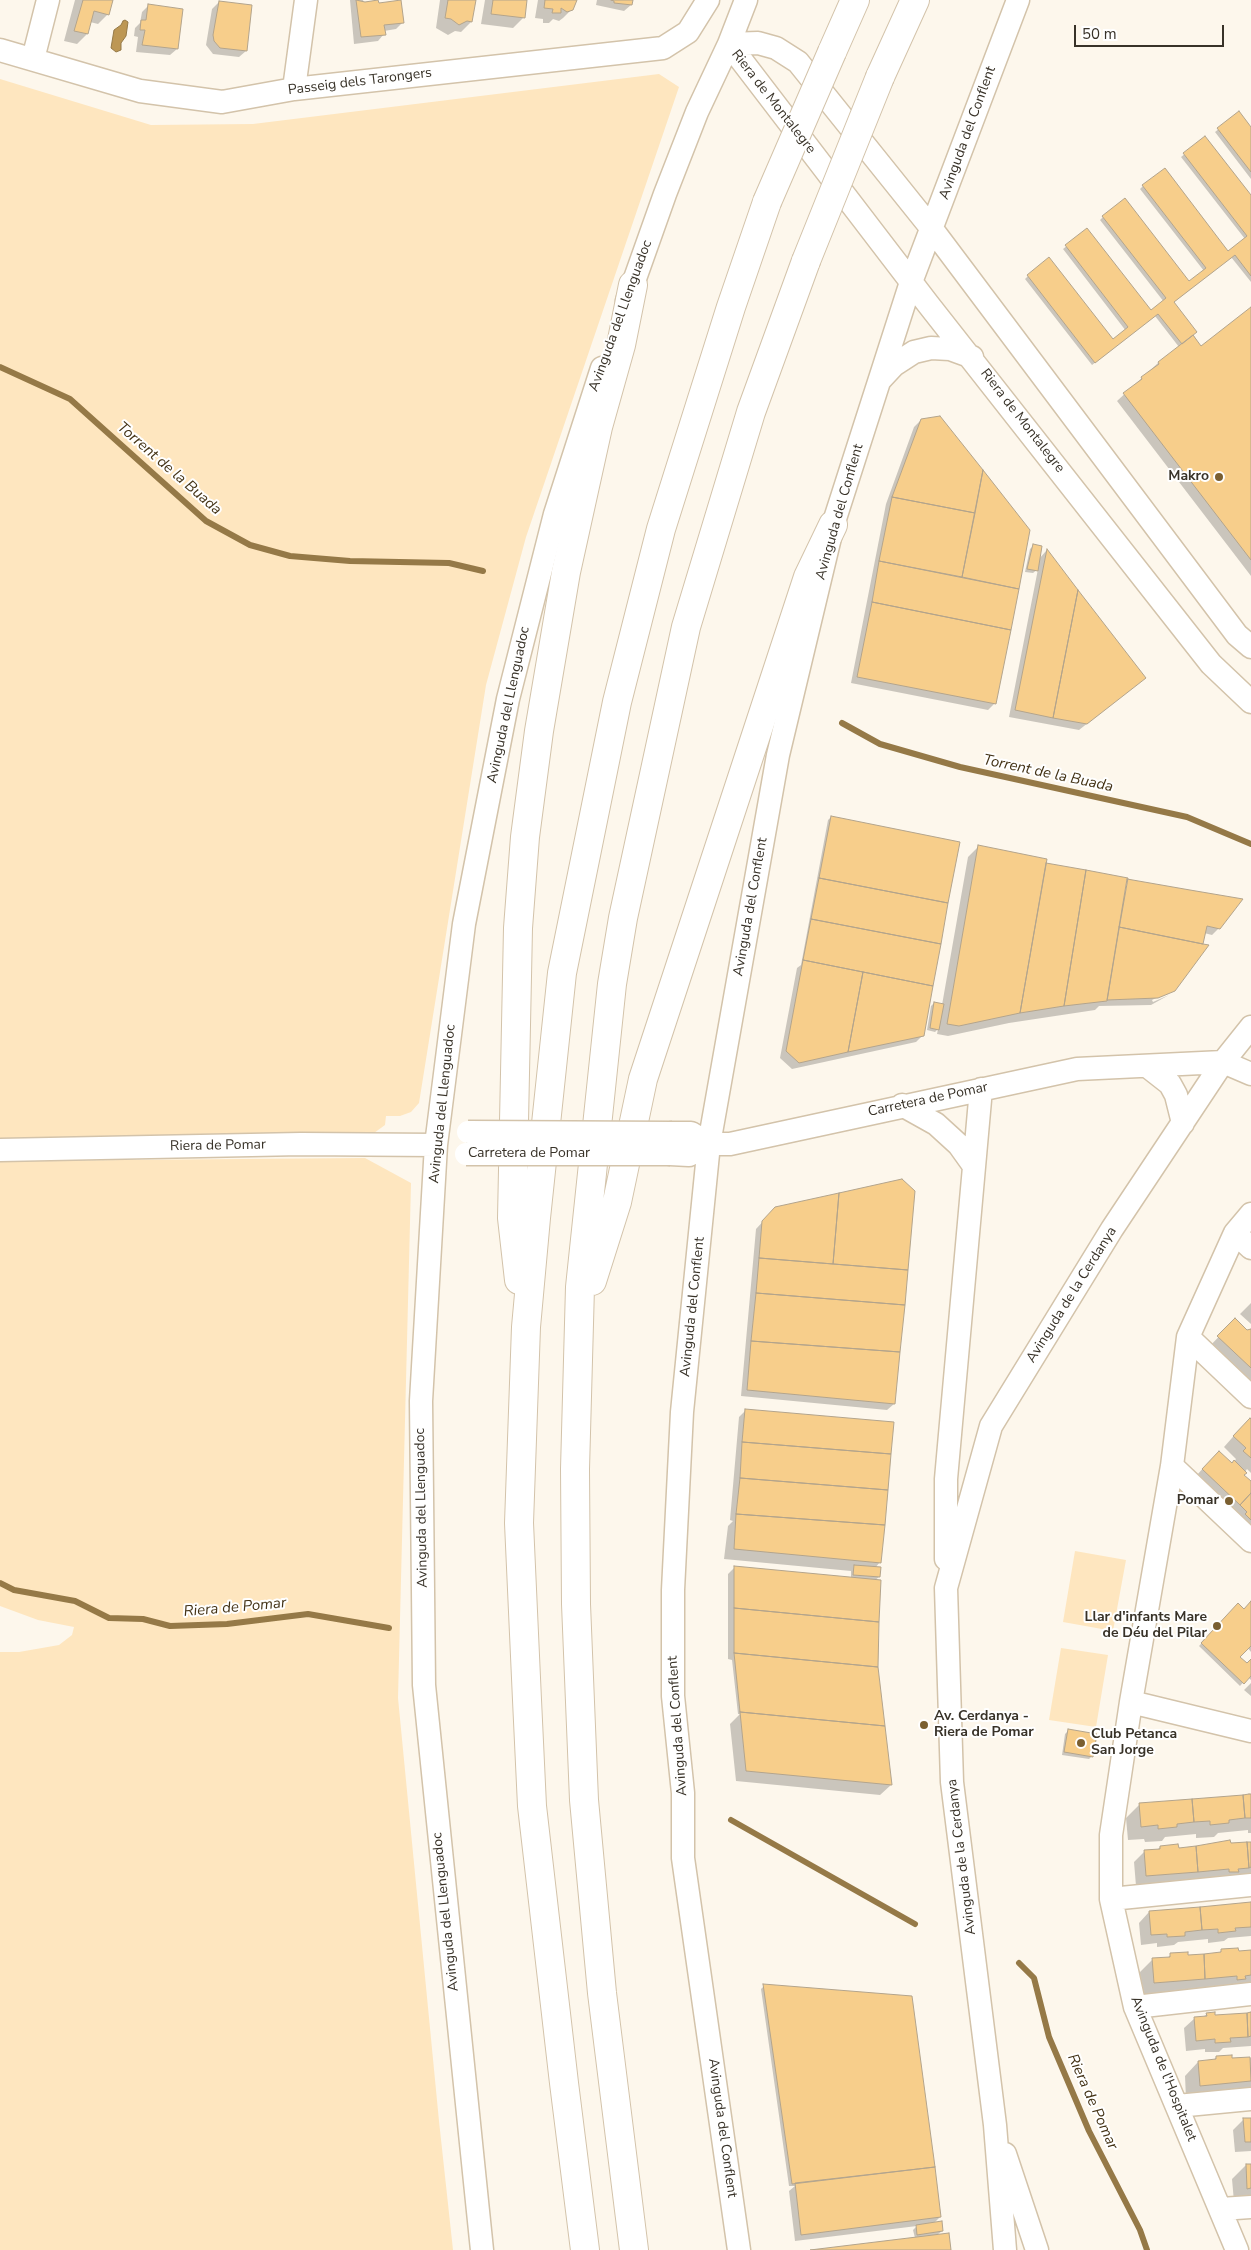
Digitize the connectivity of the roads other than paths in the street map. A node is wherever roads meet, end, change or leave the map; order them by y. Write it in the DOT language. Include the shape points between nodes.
graph roads {
  1 [pos="48,0"];
  2 [pos="306,0"];
  3 [pos="746,0"];
  4 [pos="856,0"];
  5 [pos="915,0"];
  6 [pos="1018,0"];
  7 [pos="706,1"];
  8 [pos="729,44"];
  9 [pos="0,50"];
  10 [pos="33,59"];
  11 [pos="294,90"];
  12 [pos="932,229"];
  13 [pos="911,282"];
  14 [pos="633,286"];
  15 [pos="972,357"];
  16 [pos="880,380"];
  17 [pos="833,525"];
  18 [pos="1251,647"];
  19 [pos="1251,702"];
  20 [pos="1251,1027"];
  21 [pos="1224,1062"];
  22 [pos="1147,1066"];
  23 [pos="1251,1074"];
  24 [pos="982,1089"];
  25 [pos="902,1105"];
  26 [pos="1182,1123"];
  27 [pos="436,1143"];
  28 [pos="709,1144"];
  29 [pos="0,1150"];
  30 [pos="974,1166"];
  31 [pos="1251,1214"];
  32 [pos="1243,1241"];
  33 [pos="578,1323"];
  34 [pos="526,1326"];
  35 [pos="1188,1337"];
  36 [pos="1251,1397"];
  37 [pos="1172,1466"];
  38 [pos="1251,1541"];
  39 [pos="946,1588"];
  40 [pos="1131,1702"];
  41 [pos="1251,1731"];
  42 [pos="1251,1885"];
  43 [pos="1111,1899"];
  44 [pos="1251,1994"];
  45 [pos="1134,2008"];
  46 [pos="1251,2099"];
  47 [pos="1177,2106"];
  48 [pos="995,2125"];
  49 [pos="1251,2207"];
  50 [pos="1221,2209"];
  51 [pos="482,2250"];
  52 [pos="585,2250"];
  53 [pos="634,2250"];
  54 [pos="739,2250"];
  55 [pos="1005,2250"];
  56 [pos="1036,2250"];
  57 [pos="1237,2250"];
  1 -- 10 [label="street"];
  2 -- 11 [label="street"];
  3 -- 8 [label="street, Avinguda del Llenguadoc"];
  4 -- 34 [label="highway, bridge" via="767,202 728,316 661,529 617,702 562,974"];
  5 -- 33 [label="highway, bridge" via="880,77 806,261 751,412 686,627 629,889 611,993"];
  6 -- 12 [label="street, Avinguda del Conflent"];
  7 -- 11 [label="street, Passeig dels Tarongers" via="688,32 663,48"];
  8 -- 12 [label="street, Riera de Montalegre" via="758,43 776,48 798,62"];
  8 -- 13 [label="street, Riera de Montalegre"];
  8 -- 14 [label="street, Avinguda del Llenguadoc" via="672,175"];
  9 -- 10 [label="street, Passeig dels Tarongers"];
  10 -- 11 [label="street, Passeig dels Tarongers" via="140,91 222,102"];
  12 -- 13 [label="street, Avinguda del Conflent"];
  12 -- 18 [label="street, Riera de Montalegre" via="1237,635"];
  13 -- 15 [label="street, Riera de Montalegre"];
  13 -- 16 [label="street, Avinguda del Conflent"];
  14 -- 27 [label="street, Avinguda del Llenguadoc" via="600,374 555,514 508,699 464,924"];
  14 -- 34 [label="highway" via="566,572 525,837 518,928 512,1218"];
  15 -- 16 [label="street, Avinguda del Conflent" via="950,349 931,348 914,352 894,365"];
  15 -- 19 [label="street, Riera de Montalegre" via="1211,664"];
  16 -- 17 [label="street, Avinguda del Conflent"];
  17 -- 28 [label="street, Avinguda del Conflent" via="778,755"];
  17 -- 33 [label="highway" via="808,577 643,1079 617,1202"];
  20 -- 21 [label="street, Avinguda de la Cerdanya"];
  21 -- 22 [label="street, Carretera de Pomar"];
  21 -- 23 [label="street, Carretera de Pomar"];
  21 -- 26 [label="street, Avinguda de la Cerdanya"];
  22 -- 24 [label="street, Carretera de Pomar" via="1077,1069"];
  22 -- 26 [label="street" via="1170,1084 1180,1107"];
  24 -- 25 [label="street, Carretera de Pomar"];
  24 -- 30 [label="street, Avinguda de la Cerdanya"];
  25 -- 28 [label="street, Carretera de Pomar" via="730,1144"];
  25 -- 30 [label="street" via="936,1124"];
  26 -- 39 [label="street, Avinguda de la Cerdanya" via="1112,1229 991,1426"];
  27 -- 28 [label="street, Carretera de Pomar, bridge" via="671,1144 692,1133"];
  27 -- 29 [label="street, Riera de Pomar"];
  27 -- 51 [label="street, Avinguda del Llenguadoc" via="421,1401 424,1685"];
  28 -- 54 [label="street, Avinguda del Conflent" via="682,1412 673,1590 673,1696 683,1793 683,1858"];
  30 -- 39 [label="street, Avinguda de la Cerdanya" via="946,1479"];
  31 -- 32 [label="street, Avinguda de l'Hospitalet"];
  32 -- 35 [label="street, Avinguda de l'Hospitalet"];
  33 -- 53 [label="highway" via="575,1469 584,1800 602,1992"];
  34 -- 52 [label="highway" via="519,1524 532,1806"];
  35 -- 36 [label="street"];
  35 -- 37 [label="street, Avinguda de l'Hospitalet"];
  37 -- 38 [label="street"];
  37 -- 40 [label="street, Avinguda de l'Hospitalet"];
  39 -- 48 [label="street, Avinguda de la Cerdanya" via="952,1782"];
  40 -- 41 [label="street"];
  40 -- 43 [label="street, Avinguda de l'Hospitalet" via="1111,1835"];
  42 -- 43 [label="street"];
  43 -- 45 [label="street, Avinguda de l'Hospitalet"];
  44 -- 45 [label="street"];
  45 -- 47 [label="street, Avinguda de l'Hospitalet"];
  46 -- 47 [label="street"];
  47 -- 50 [label="street, Avinguda de l'Hospitalet"];
  48 -- 55 [label="street, Avinguda de la Cerdanya"];
  48 -- 56 [label="street, Avinguda de la Cerdanya"];
  49 -- 50 [label="street"];
  50 -- 57 [label="street, Avinguda de l'Hospitalet"];
}
